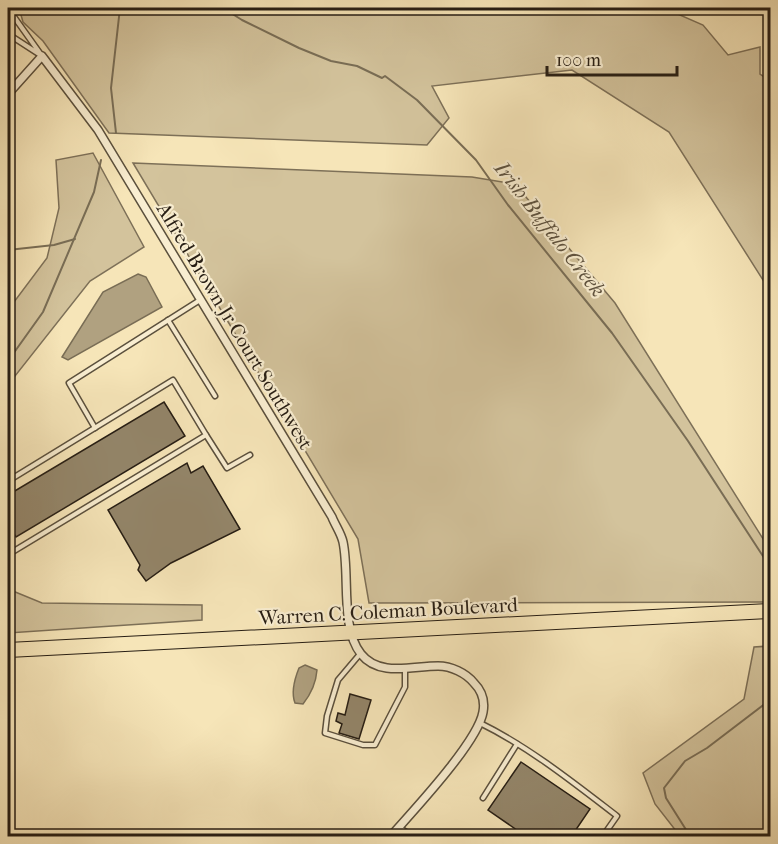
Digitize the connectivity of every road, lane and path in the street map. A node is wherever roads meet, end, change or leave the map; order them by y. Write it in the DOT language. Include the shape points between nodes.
graph roads {
  1 [pos="13,8"];
  2 [pos="12,14"];
  3 [pos="8,23"];
  4 [pos="8,34"];
  5 [pos="42,56"];
  6 [pos="8,94"];
  7 [pos="200,300"];
  8 [pos="168,320"];
  9 [pos="215,396"];
  10 [pos="95,428"];
  11 [pos="206,435"];
  12 [pos="250,455"];
  13 [pos="8,481"];
  14 [pos="8,551"];
  15 [pos="766,611"];
  16 [pos="350,633"];
  17 [pos="8,650"];
  18 [pos="360,653"];
  19 [pos="405,667"];
  20 [pos="480,723"];
  21 [pos="517,744"];
  22 [pos="483,798"];
  23 [pos="399,827"];
  24 [pos="391,837"];
  25 [pos="412,837"];
  26 [pos="436,837"];
  27 [pos="442,837"];
  28 [pos="603,837"];
  1 -- 2 [label="lane"];
  2 -- 3 [label="lane"];
  2 -- 5 [label="lane"];
  4 -- 5 [label="lane"];
  5 -- 6 [label="street"];
  5 -- 7 [label="street, Alfred Brown Jr Court Southwest" via="98,130"];
  7 -- 8 [label="lane"];
  7 -- 16 [label="street, Alfred Brown Jr Court Southwest" via="343,541"];
  8 -- 9 [label="lane"];
  8 -- 10 [label="lane" via="69,383"];
  10 -- 11 [label="lane" via="173,380"];
  10 -- 13 [label="lane"];
  11 -- 12 [label="lane" via="227,468"];
  11 -- 14 [label="lane" via="9,554"];
  15 -- 16 [label="highway, Warren C. Coleman Boulevard"];
  16 -- 17 [label="highway, Warren C. Coleman Boulevard"];
  16 -- 18 [label="street"];
  18 -- 19 [label="street" via="375,666"];
  18 -- 19 [label="lane" via="338,680 326,733 363,745 375,745 405,687"];
  19 -- 20 [label="street" via="440,666 471,679 483,697"];
  20 -- 21 [label="lane"];
  20 -- 23 [label="street" via="464,749"];
  21 -- 22 [label="lane"];
  21 -- 28 [label="lane" via="617,816"];
  23 -- 24 [label="street"];
  23 -- 25 [label="lane"];
  26 -- 27 [label="lane"];
}
